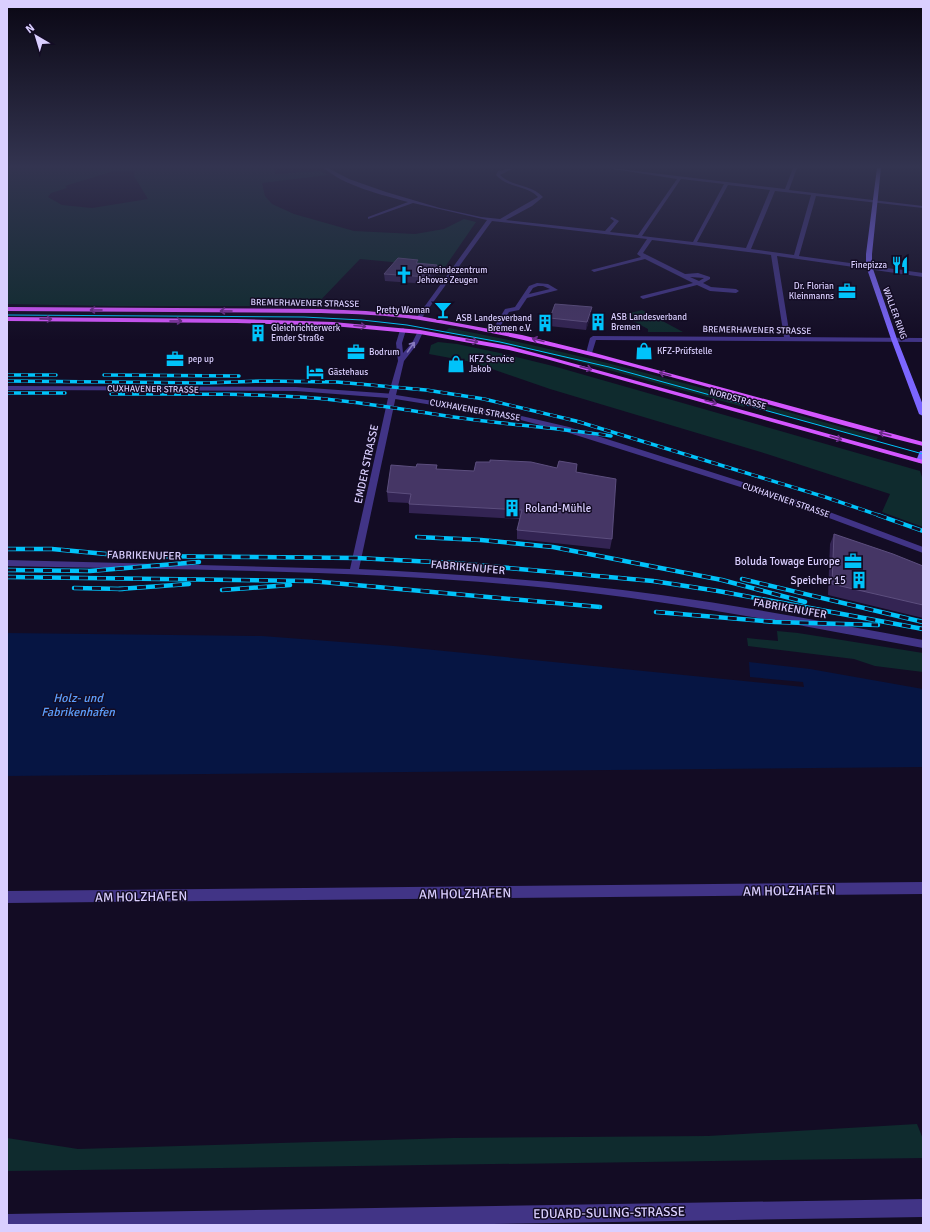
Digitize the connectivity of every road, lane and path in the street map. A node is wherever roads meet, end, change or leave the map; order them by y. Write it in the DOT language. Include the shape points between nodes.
graph roads {
  1 [pos="486,225"];
  2 [pos="546,225"];
  3 [pos="613,225"];
  4 [pos="647,225"];
  5 [pos="704,225"];
  6 [pos="758,225"];
  7 [pos="805,225"];
  8 [pos="873,225"];
  9 [pos="606,233"];
  10 [pos="639,237"];
  11 [pos="651,238"];
  12 [pos="694,244"];
  13 [pos="748,250"];
  14 [pos="774,254"];
  15 [pos="796,257"];
  16 [pos="646,258"];
  17 [pos="869,266"];
  18 [pos="594,270"];
  19 [pos="681,274"];
  20 [pos="923,275"];
  21 [pos="698,282"];
  22 [pos="736,291"];
  23 [pos="525,297"];
  24 [pos="643,297"];
  25 [pos="7,309"];
  26 [pos="419,318"];
  27 [pos="7,319"];
  28 [pos="403,330"];
  29 [pos="495,331"];
  30 [pos="420,332"];
  31 [pos="787,339"];
  32 [pos="894,339"];
  33 [pos="923,340"];
  34 [pos="589,353"];
  35 [pos="548,358"];
  36 [pos="401,361"];
  37 [pos="7,388"];
  38 [pos="392,396"];
  39 [pos="923,414"];
  40 [pos="923,444"];
  41 [pos="923,453"];
  42 [pos="921,462"];
  43 [pos="923,550"];
  44 [pos="7,563"];
  45 [pos="354,572"];
  46 [pos="923,644"];
  47 [pos="923,888"];
  48 [pos="7,897"];
  49 [pos="923,1208"];
  50 [pos="7,1223"];
  1 -- 26 [label="street"];
  2 -- 9 [label="street"];
  3 -- 9 [label="street"];
  4 -- 10 [label="street"];
  5 -- 12 [label="street"];
  6 -- 13 [label="street"];
  7 -- 15 [label="street"];
  8 -- 17 [label="main road, WALLER RING"];
  9 -- 10 [label="street"];
  10 -- 11 [label="street"];
  11 -- 12 [label="street"];
  11 -- 16 [label="street" via="640,254"];
  12 -- 13 [label="street"];
  13 -- 14 [label="street"];
  14 -- 15 [label="street"];
  14 -- 31 [label="street"];
  15 -- 17 [label="street"];
  16 -- 18 [label="street"];
  16 -- 19 [label="street"];
  17 -- 20 [label="street"];
  17 -- 32 [label="main road, WALLER RING"];
  19 -- 21 [label="street"];
  19 -- 21 [label="street" via="708,278"];
  21 -- 22 [label="street" via="710,289"];
  21 -- 24 [label="street"];
  23 -- 29 [label="street" via="517,309 507,310"];
  26 -- 25 [label="main road, BREMERHAVENER STRASSE, one-way" via="321,311"];
  26 -- 28 [label="main road"];
  26 -- 29 [label="main road, BREMERHAVENER STRASSE"];
  26 -- 30 [label="main road" via="422,325"];
  27 -- 28 [label="main road, BREMERHAVENER STRASSE, one-way" via="285,322"];
  28 -- 30 [label="main road, BREMERHAVENER STRASSE"];
  28 -- 36 [label="street, EMDER STRASSE" via="399,343"];
  34 -- 29 [label="main road, BREMERHAVENER STRASSE, one-way"];
  30 -- 35 [label="main road, BREMERHAVENER STRASSE, one-way" via="509,348"];
  36 -- 30 [label="street, EMDER STRASSE, one-way"];
  31 -- 32 [label="street, BREMERHAVENER STRASSE"];
  31 -- 34 [label="street, BREMERHAVENER STRASSE" via="593,338"];
  32 -- 33 [label="street, BREMERHAVENER STRASSE"];
  32 -- 39 [label="main road, WALLER RING"];
  40 -- 34 [label="main road, NORDSTRASSE, one-way"];
  35 -- 42 [label="main road, NORDSTRASSE, one-way"];
  36 -- 38 [label="street, EMDER STRASSE"];
  37 -- 38 [label="street, CUXHAVENER STRASSE" via="296,389"];
  38 -- 43 [label="street, CUXHAVENER STRASSE" via="506,415 566,429 781,497"];
  38 -- 45 [label="street, EMDER STRASSE"];
  41 -- 42 [label="main road"];
  44 -- 45 [label="street, FABRIKENUFER"];
  45 -- 46 [label="street, FABRIKENUFER" via="622,593"];
  47 -- 48 [label="street, AM HOLZHAFEN"];
  49 -- 50 [label="street, EDUARD-SULING-STRASSE"];
}
